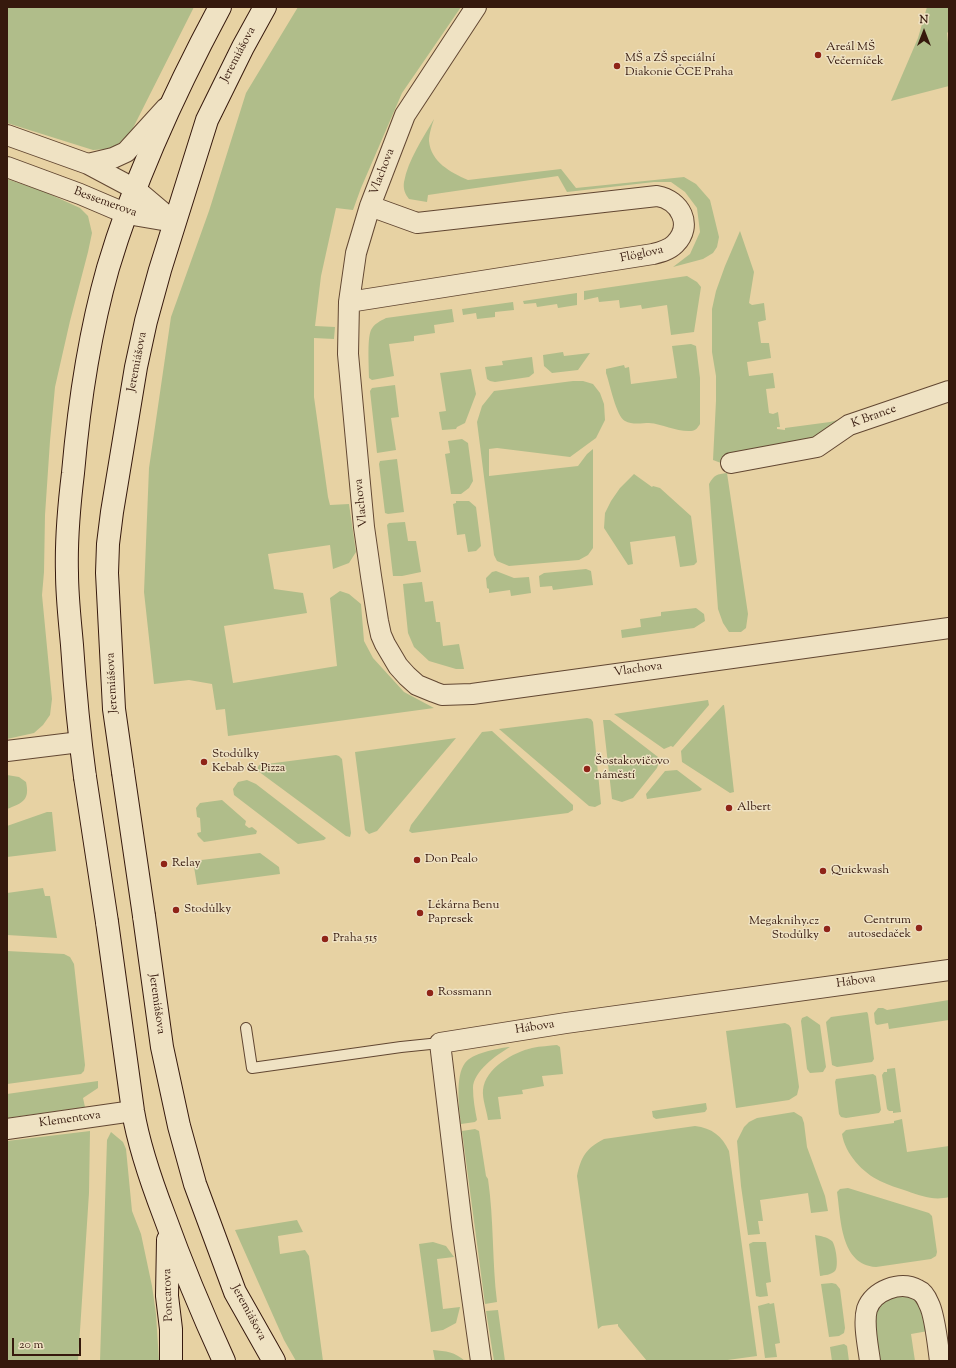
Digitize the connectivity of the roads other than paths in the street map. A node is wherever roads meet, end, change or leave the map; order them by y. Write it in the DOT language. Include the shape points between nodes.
graph roads {
  1 [pos="220,7"];
  2 [pos="265,7"];
  3 [pos="476,7"];
  4 [pos="171,102"];
  5 [pos="7,135"];
  6 [pos="88,164"];
  7 [pos="7,167"];
  8 [pos="135,189"];
  9 [pos="370,206"];
  10 [pos="127,214"];
  11 [pos="174,222"];
  12 [pos="349,302"];
  13 [pos="949,391"];
  14 [pos="731,463"];
  15 [pos="949,628"];
  16 [pos="80,742"];
  17 [pos="7,751"];
  18 [pos="949,970"];
  19 [pos="246,1028"];
  20 [pos="440,1043"];
  21 [pos="133,1111"];
  22 [pos="7,1129"];
  23 [pos="169,1229"];
  24 [pos="171,1361"];
  25 [pos="224,1361"];
  26 [pos="274,1361"];
  27 [pos="481,1361"];
  28 [pos="870,1361"];
  29 [pos="940,1361"];
  1 -- 4 [label="main road"];
  2 -- 11 [label="main road, Jeremiášova" via="207,120"];
  3 -- 9 [label="street, Vlachova" via="405,115"];
  4 -- 6 [label="street" via="126,152"];
  4 -- 8 [label="main road"];
  5 -- 6 [label="street, Bessemerova"];
  6 -- 8 [label="street, Bessemerova"];
  7 -- 10 [label="street, Bessemerova"];
  8 -- 10 [label="main road"];
  8 -- 11 [label="street, Bessemerova"];
  9 -- 12 [label="street, Vlachova" via="356,253"];
  9 -- 12 [label="street, Flöglova" via="417,223 657,196 673,201 683,216 684,223 680,239 674,245 653,254"];
  10 -- 11 [label="street, Bessemerova"];
  10 -- 16 [label="main road" via="108,268 87,358 69,513 66,572"];
  11 -- 26 [label="main road, Jeremiášova, bridge" via="136,367 108,544 114,709 162,1047 178,1126 195,1184 235,1292"];
  12 -- 15 [label="street, Vlachova" via="348,354 364,527 381,635 398,666 418,685 442,695 472,694"];
  13 -- 14 [label="street, K Brance" via="849,426 816,447"];
  16 -- 17 [label="street"];
  16 -- 21 [label="main road, bridge"];
  18 -- 20 [label="street, Hábova"];
  19 -- 20 [label="lane" via="252,1068"];
  20 -- 27 [label="street"];
  21 -- 22 [label="street, Klementova"];
  21 -- 23 [label="main road" via="144,1160"];
  23 -- 24 [label="main road, Poncarova" via="167,1296"];
  23 -- 25 [label="main road" via="198,1304"];
  28 -- 29 [label="street" via="866,1315 870,1301 884,1290 902,1286 920,1291 930,1305"];
}
